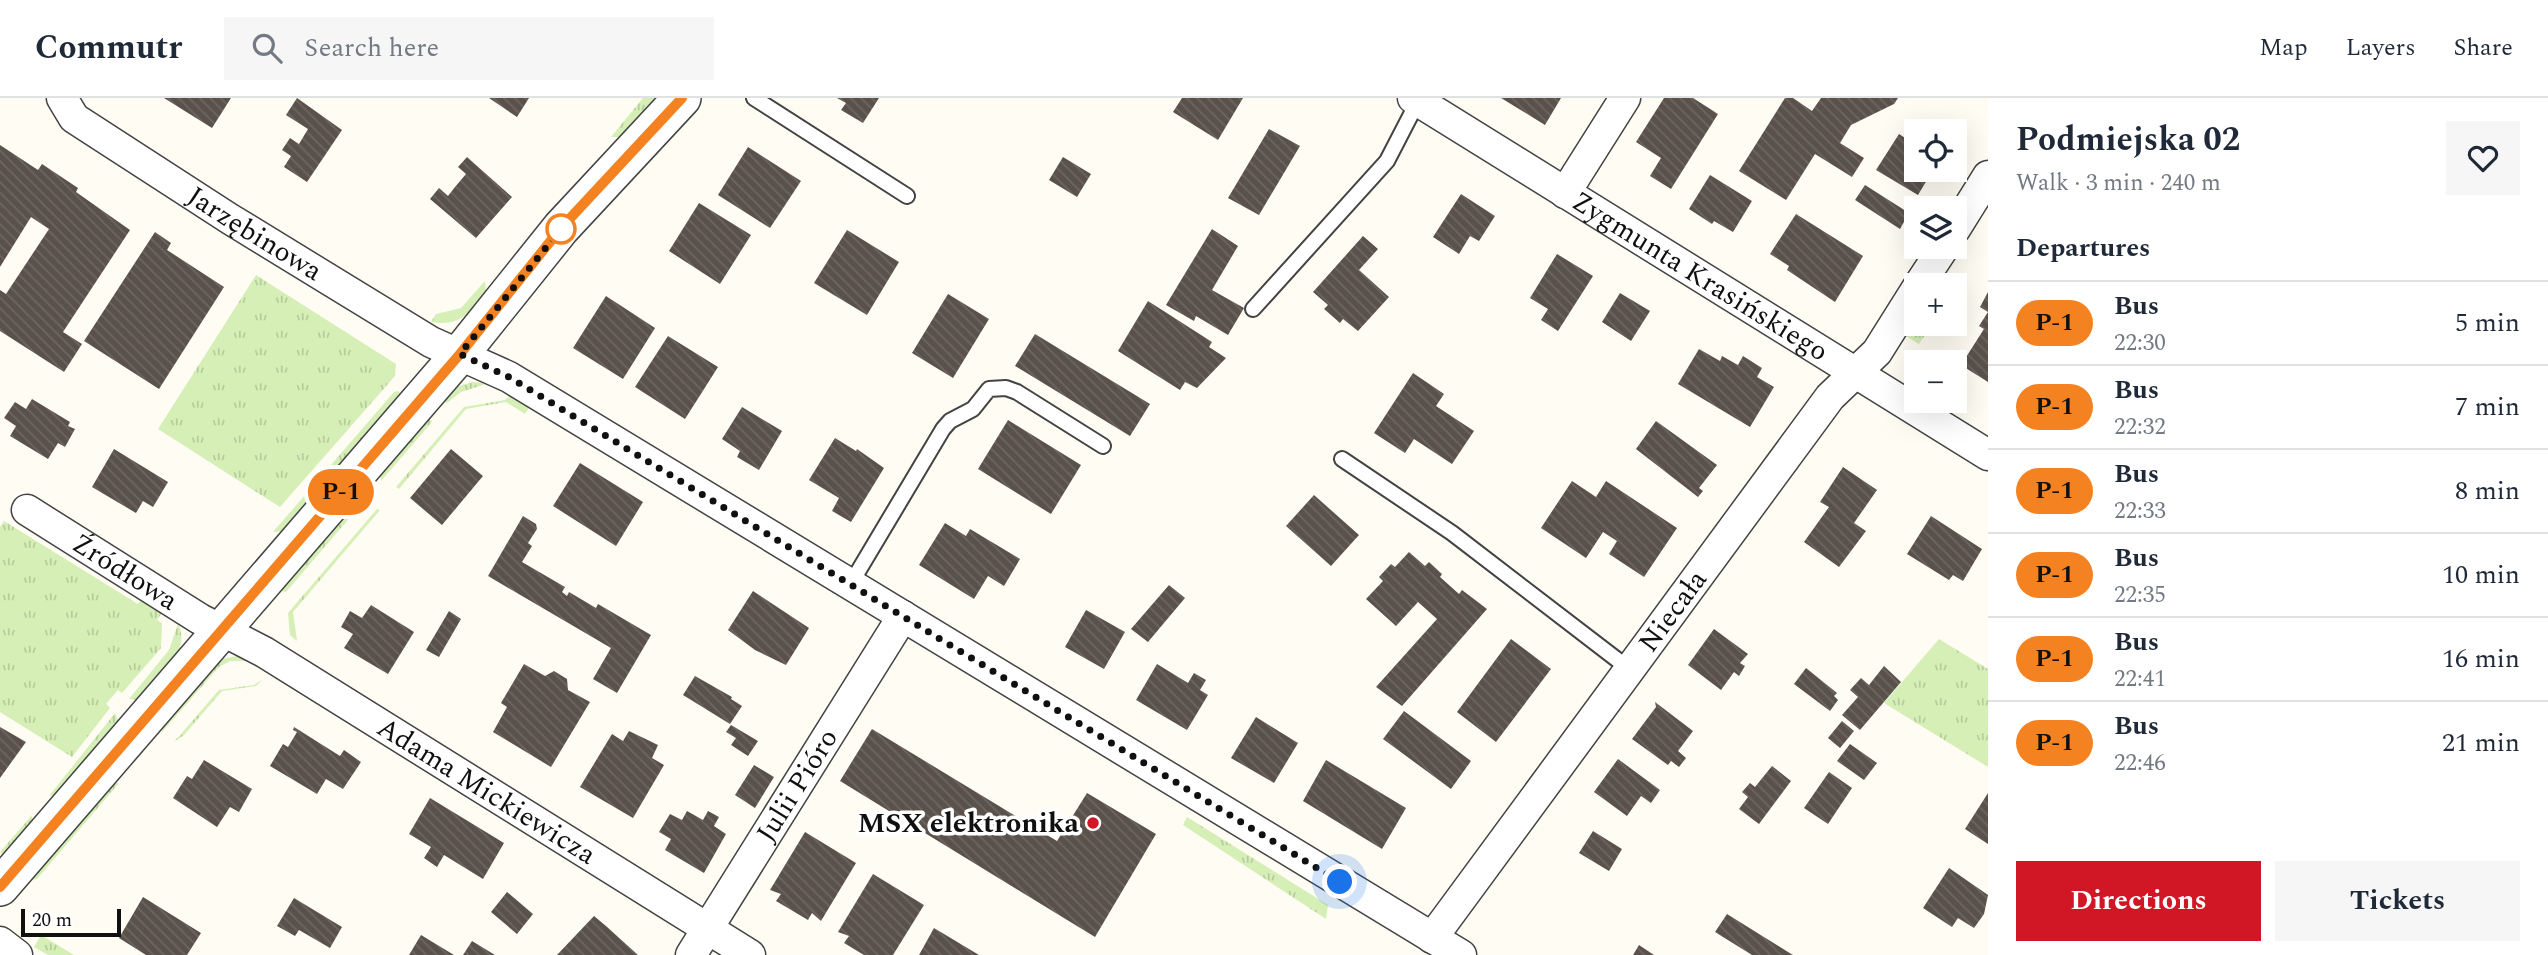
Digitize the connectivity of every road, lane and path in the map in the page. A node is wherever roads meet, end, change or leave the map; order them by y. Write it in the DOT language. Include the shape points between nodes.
graph roads {
  1 [pos="62,98"];
  2 [pos="682,98"];
  3 [pos="754,98"];
  4 [pos="1625,98"];
  5 [pos="1415,99"];
  6 [pos="1988,176"];
  7 [pos="1565,193"];
  8 [pos="907,196"];
  9 [pos="1967,210"];
  10 [pos="1253,309"];
  11 [pos="1904,309"];
  12 [pos="460,354"];
  13 [pos="1856,372"];
  14 [pos="1103,446"];
  15 [pos="1988,455"];
  16 [pos="1342,459"];
  17 [pos="27,510"];
  18 [pos="850,585"];
  19 [pos="903,616"];
  20 [pos="222,630"];
  21 [pos="1628,668"];
  22 [pos="0,887"];
  23 [pos="708,929"];
  24 [pos="1432,938"];
  25 [pos="0,942"];
  26 [pos="17,955"];
  27 [pos="691,955"];
  28 [pos="750,955"];
  29 [pos="1461,955"];
  1 -- 12 [label="street, Jarzębinowa" via="74,118 230,219 431,342"];
  2 -- 12 [label="street" via="561,228"];
  3 -- 8 [label="lane"];
  4 -- 7 [label="street"];
  5 -- 7 [label="street, Zygmunta Krasińskiego"];
  5 -- 10 [label="lane" via="1387,161"];
  6 -- 9 [label="street"];
  7 -- 13 [label="street, Zygmunta Krasińskiego"];
  11 -- 13 [label="street, Niecała" via="1877,352"];
  12 -- 18 [label="street, Jarzębinowa" via="509,377"];
  12 -- 20 [label="street"];
  13 -- 15 [label="street, Zygmunta Krasińskiego"];
  13 -- 21 [label="street, Niecała" via="1830,397"];
  14 -- 18 [label="lane" via="1017,392 989,389 973,409 943,429"];
  16 -- 21 [label="lane" via="1452,533"];
  17 -- 20 [label="street, Źródłowa"];
  18 -- 19 [label="street, Jarzębinowa"];
  19 -- 23 [label="street, Julii Pióro"];
  19 -- 24 [label="street, Jarzębinowa"];
  20 -- 22 [label="street"];
  20 -- 23 [label="street, Adama Mickiewicza"];
  21 -- 24 [label="street, Niecała"];
  23 -- 27 [label="street, Julii Pióro"];
  23 -- 28 [label="street, Adama Mickiewicza"];
  24 -- 29 [label="street, Jarzębinowa"];
  25 -- 26 [label="street"];
}
